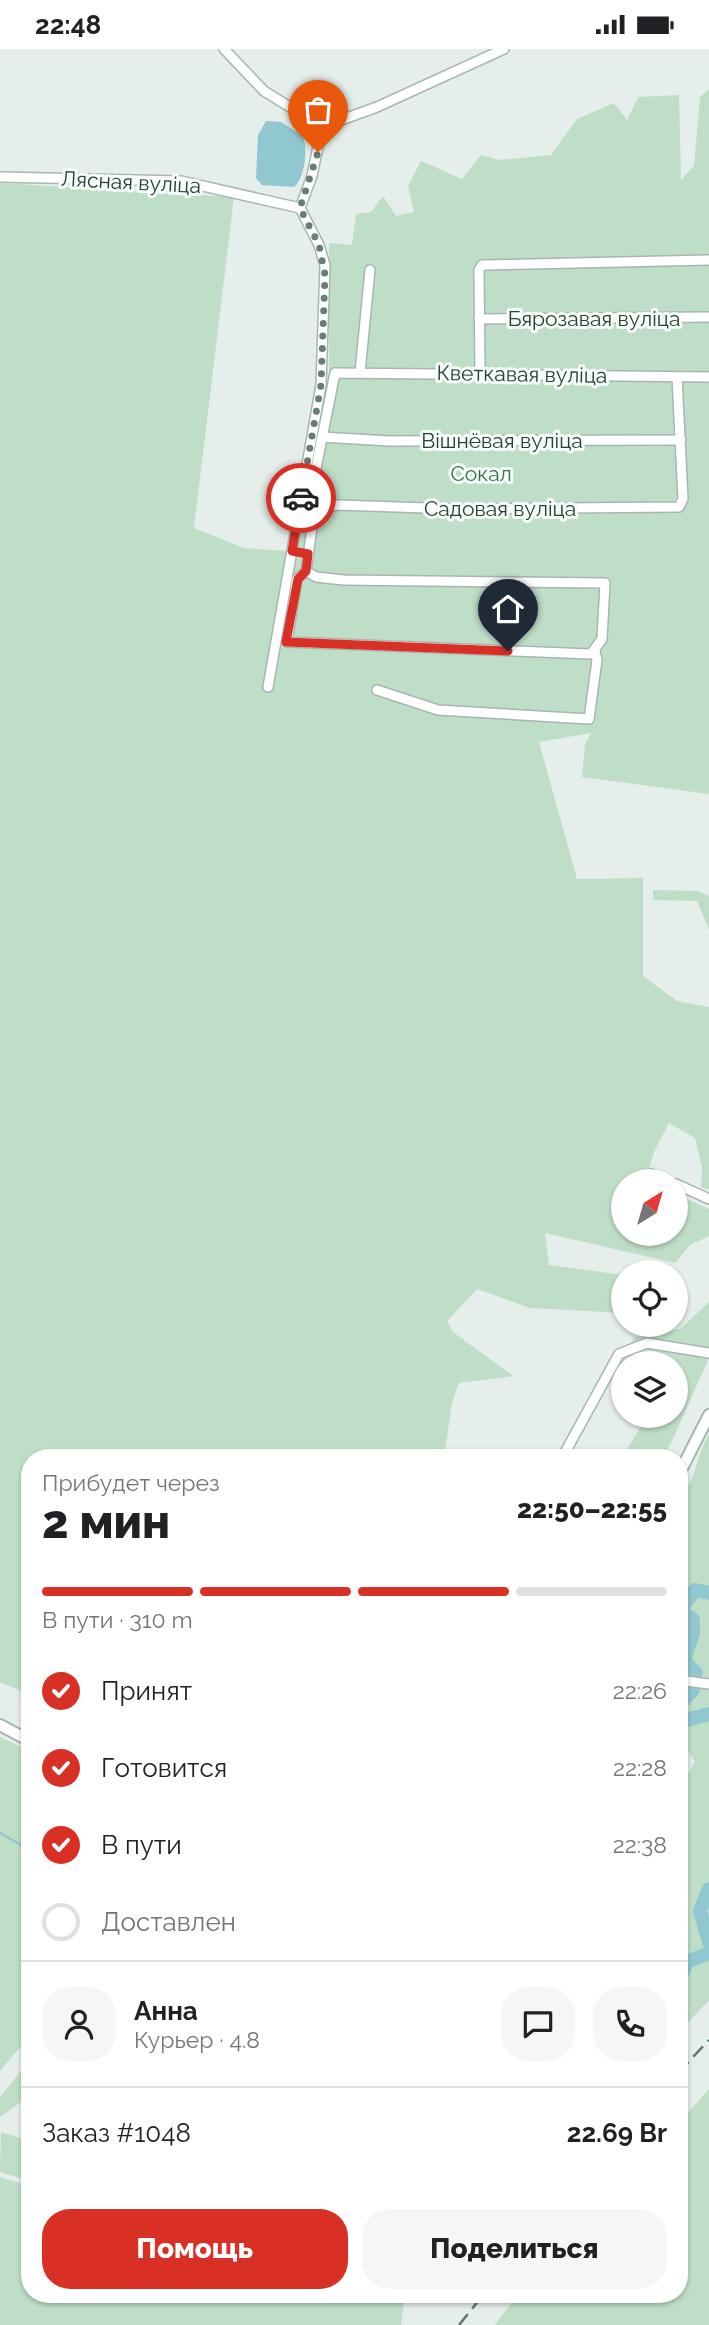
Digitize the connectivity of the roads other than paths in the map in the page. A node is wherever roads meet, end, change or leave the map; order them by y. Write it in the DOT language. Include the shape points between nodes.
graph roads {
  1 [pos="224,49"];
  2 [pos="504,49"];
  3 [pos="322,127"];
  4 [pos="0,177"];
  5 [pos="300,208"];
  6 [pos="709,260"];
  7 [pos="370,270"];
  8 [pos="709,317"];
  9 [pos="479,319"];
  10 [pos="360,372"];
  11 [pos="480,372"];
  12 [pos="677,377"];
  13 [pos="709,377"];
  14 [pos="322,437"];
  15 [pos="681,440"];
  16 [pos="314,513"];
  17 [pos="292,551"];
  18 [pos="308,554"];
  19 [pos="306,571"];
  20 [pos="593,652"];
  21 [pos="268,687"];
  22 [pos="377,690"];
  23 [pos="688,1189"];
  24 [pos="709,1199"];
  25 [pos="709,1353"];
  26 [pos="709,1415"];
  27 [pos="567,1449"];
  28 [pos="688,1456"];
  29 [pos="688,1681"];
  30 [pos="709,1684"];
  31 [pos="0,1725"];
  32 [pos="21,1736"];
  1 -- 3 [label="street" via="264,91"];
  2 -- 3 [label="street"];
  3 -- 5 [label="street"];
  4 -- 5 [label="street, Лясная вуліца" via="181,181"];
  5 -- 17 [label="street" via="319,245 325,275 321,385"];
  6 -- 9 [label="street" via="488,264 479,270"];
  7 -- 10 [label="street"];
  8 -- 9 [label="street, Бярозавая вуліца"];
  9 -- 11 [label="street"];
  10 -- 11 [label="street, Кветкавая вуліца"];
  10 -- 14 [label="street, Кветкавая вуліца" via="335,373"];
  11 -- 12 [label="street, Кветкавая вуліца"];
  12 -- 13 [label="street, Кветкавая вуліца"];
  12 -- 15 [label="street"];
  14 -- 15 [label="street, Вішнёвая вуліца"];
  14 -- 16 [label="street" via="311,503"];
  15 -- 16 [label="street, Садовая вуліца" via="680,507 338,505"];
  16 -- 18 [label="street"];
  17 -- 18 [label="street"];
  17 -- 21 [label="street"];
  18 -- 19 [label="street"];
  19 -- 20 [label="street" via="316,577 344,580 605,583 602,639"];
  19 -- 20 [label="street" via="298,579 286,642"];
  20 -- 22 [label="street" via="589,719 438,710"];
  23 -- 24 [label="street"];
  25 -- 27 [label="street" via="656,1344 638,1345 619,1354"];
  26 -- 28 [label="street"];
  29 -- 30 [label="street"];
  31 -- 32 [label="street"];
}
